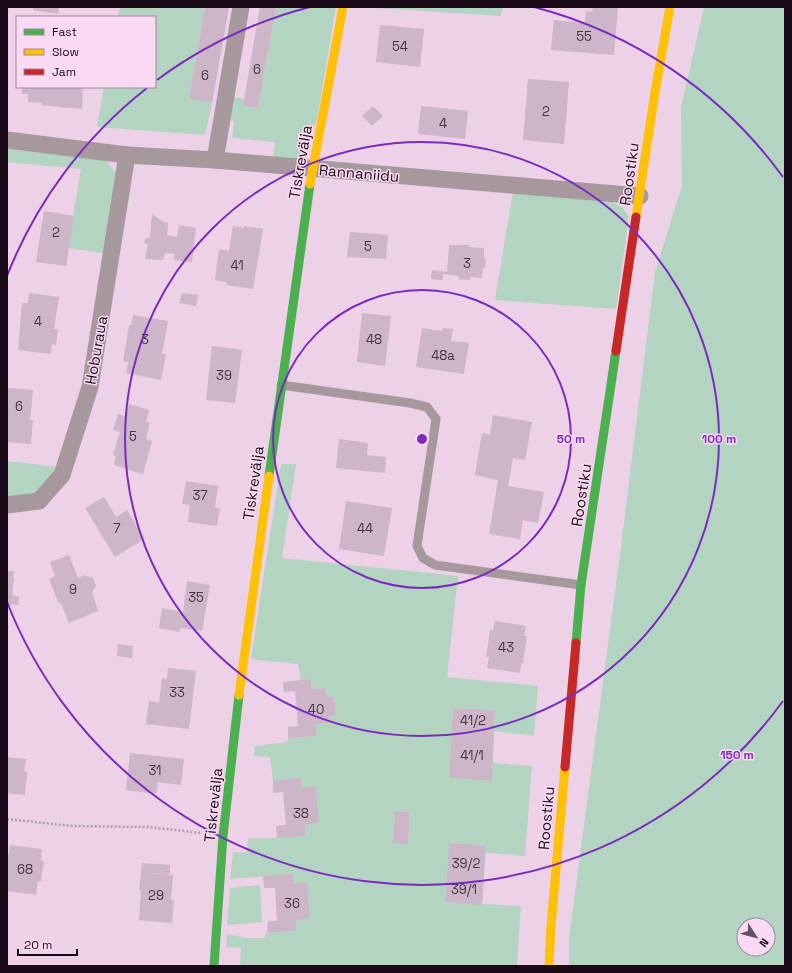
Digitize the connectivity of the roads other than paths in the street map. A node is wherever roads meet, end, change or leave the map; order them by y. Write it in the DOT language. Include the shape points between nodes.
graph roads {
  1 [pos="241,7"];
  2 [pos="343,7"];
  3 [pos="670,7"];
  4 [pos="7,140"];
  5 [pos="127,155"];
  6 [pos="215,160"];
  7 [pos="312,169"];
  8 [pos="640,196"];
  9 [pos="280,385"];
  10 [pos="7,505"];
  11 [pos="581,585"];
  12 [pos="214,966"];
  13 [pos="549,966"];
  1 -- 6 [label="street"];
  2 -- 7 [label="street, Tiskrevälja"];
  3 -- 8 [label="street, Roostiku"];
  4 -- 5 [label="street, Rannaniidu"];
  5 -- 6 [label="street, Rannaniidu"];
  5 -- 10 [label="street, Hoburaua" via="90,387 62,476 39,501"];
  6 -- 7 [label="street, Rannaniidu"];
  7 -- 8 [label="street, Rannaniidu"];
  7 -- 9 [label="street, Tiskrevälja"];
  8 -- 11 [label="street, Roostiku"];
  9 -- 11 [label="lane" via="410,403 427,408 436,419 417,546 423,558 435,564"];
  9 -- 12 [label="street, Tiskrevälja" via="243,657 223,836"];
  11 -- 13 [label="street, Roostiku"];
}
